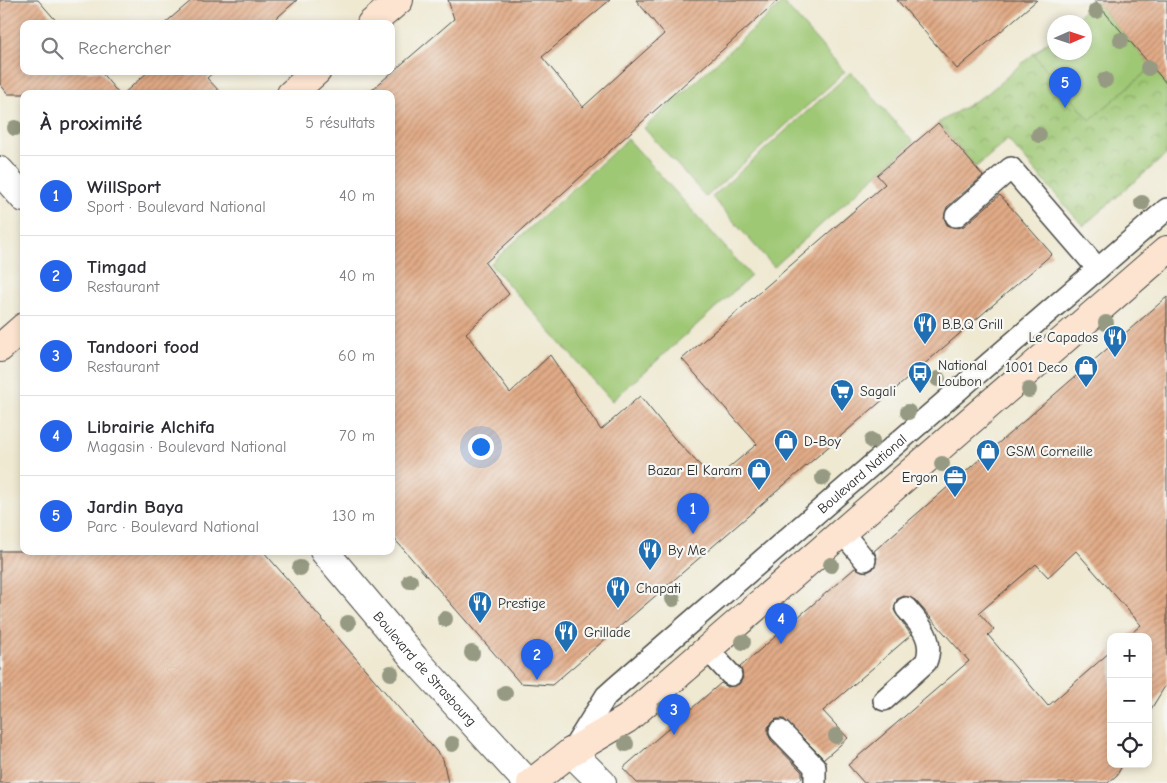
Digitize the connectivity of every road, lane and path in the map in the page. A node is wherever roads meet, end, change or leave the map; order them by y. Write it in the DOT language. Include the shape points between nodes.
graph roads {
  1 [pos="398,0"];
  2 [pos="376,20"];
  3 [pos="312,75"];
  4 [pos="296,90"];
  5 [pos="0,170"];
  6 [pos="20,193"];
  7 [pos="1167,209"];
  8 [pos="956,216"];
  9 [pos="1167,250"];
  10 [pos="1098,269"];
  11 [pos="20,330"];
  12 [pos="0,348"];
  13 [pos="842,532"];
  14 [pos="327,555"];
  15 [pos="865,560"];
  16 [pos="906,608"];
  17 [pos="707,649"];
  18 [pos="731,675"];
  19 [pos="884,700"];
  20 [pos="780,730"];
  21 [pos="571,752"];
  22 [pos="529,783"];
  23 [pos="602,783"];
  24 [pos="815,783"];
  1 -- 2 [label="street"];
  3 -- 4 [label="street"];
  5 -- 6 [label="street"];
  7 -- 10 [label="lane, Boulevard National"];
  8 -- 10 [label="lane" via="1011,168"];
  9 -- 13 [label="street, Boulevard National"];
  10 -- 21 [label="lane, Boulevard National" via="606,696"];
  11 -- 12 [label="street"];
  13 -- 15 [label="lane"];
  13 -- 17 [label="street, Boulevard National"];
  14 -- 22 [label="street, Boulevard de Strasbourg" via="414,658"];
  16 -- 19 [label="lane" via="924,628 929,655 926,662"];
  17 -- 18 [label="lane"];
  17 -- 21 [label="street, Boulevard National" via="627,719"];
  20 -- 24 [label="lane" via="815,767"];
  21 -- 22 [label="street, Boulevard National"];
  21 -- 23 [label="street"];
}
